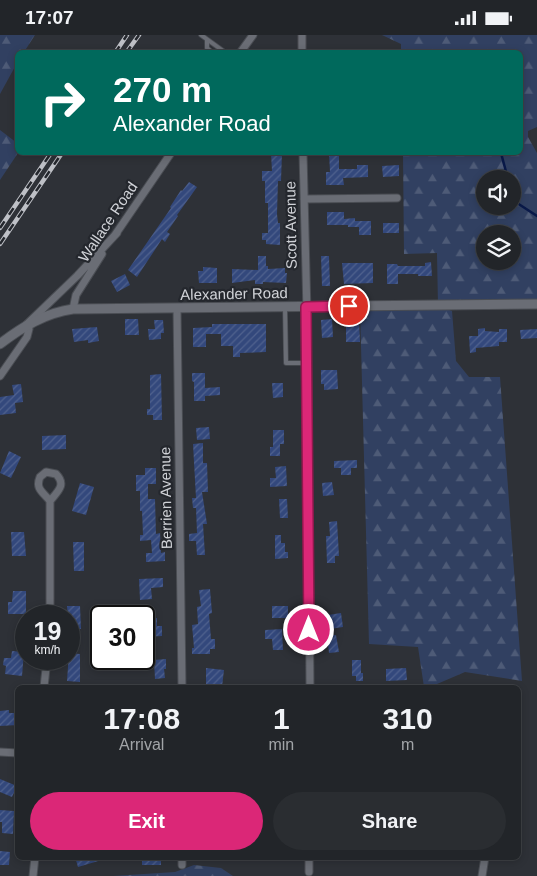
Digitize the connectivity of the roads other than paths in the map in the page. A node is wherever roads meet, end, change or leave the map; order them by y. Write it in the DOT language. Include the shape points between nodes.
graph roads {
  1 [pos="253,35"];
  2 [pos="302,35"];
  3 [pos="204,37"];
  4 [pos="209,50"];
  5 [pos="222,50"];
  6 [pos="242,50"];
  7 [pos="302,50"];
  8 [pos="170,155"];
  9 [pos="303,155"];
  10 [pos="397,198"];
  11 [pos="304,199"];
  12 [pos="117,233"];
  13 [pos="537,304"];
  14 [pos="285,307"];
  15 [pos="306,307"];
  16 [pos="73,309"];
  17 [pos="177,309"];
  18 [pos="26,325"];
  19 [pos="0,344"];
  20 [pos="307,363"];
  21 [pos="0,376"];
  22 [pos="50,501"];
  23 [pos="50,605"];
  24 [pos="45,670"];
  25 [pos="44,685"];
  26 [pos="182,685"];
  27 [pos="310,685"];
  28 [pos="0,752"];
  29 [pos="15,753"];
  30 [pos="35,860"];
  31 [pos="309,860"];
  32 [pos="485,860"];
  33 [pos="309,872"];
  34 [pos="33,876"];
  35 [pos="482,876"];
  1 -- 6 [label="street"];
  2 -- 7 [label="street"];
  3 -- 4 [label="lane"];
  3 -- 5 [label="lane"];
  8 -- 12 [label="street, Wallace Road"];
  9 -- 11 [label="street, Scott Avenue"];
  10 -- 11 [label="street"];
  11 -- 15 [label="street, Scott Avenue"];
  12 -- 16 [label="street, Wallace Road" via="76,295"];
  12 -- 18 [label="street"];
  13 -- 15 [label="street, Alexander Road"];
  14 -- 15 [label="street, Alexander Road"];
  14 -- 17 [label="street, Alexander Road"];
  14 -- 20 [label="lane" via="286,363"];
  15 -- 20 [label="street, Scott Avenue"];
  16 -- 17 [label="street, Alexander Road"];
  16 -- 18 [label="street, Alexander Road" via="50,314"];
  17 -- 26 [label="street, Berrien Avenue"];
  18 -- 19 [label="street, Alexander Road"];
  18 -- 21 [label="street" via="29,329 27,337"];
  20 -- 27 [label="street, Scott Avenue"];
  22 -- 23 [label="street"];
  24 -- 25 [label="street"];
  28 -- 29 [label="street"];
  30 -- 34 [label="street"];
  31 -- 33 [label="street"];
  32 -- 35 [label="street"];
}
